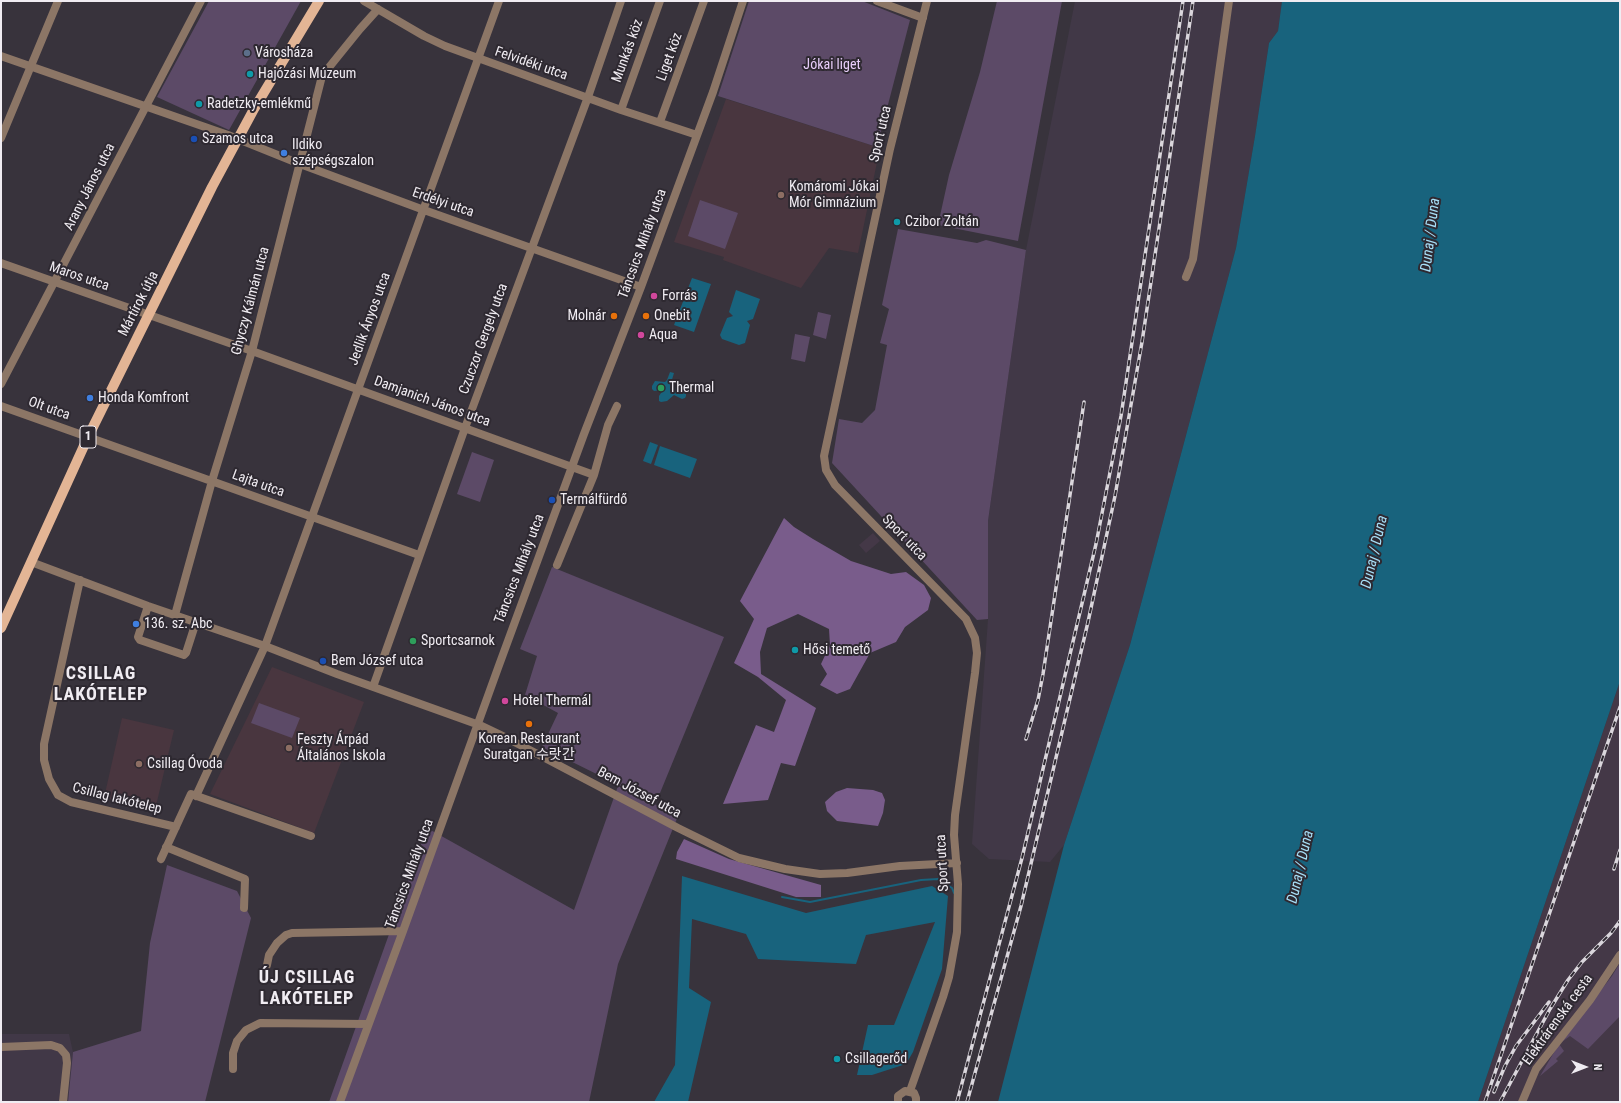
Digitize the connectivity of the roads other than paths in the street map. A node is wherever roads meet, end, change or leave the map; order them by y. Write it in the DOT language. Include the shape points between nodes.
graph roads {
  1 [pos="58,1"];
  2 [pos="201,1"];
  3 [pos="319,1"];
  4 [pos="364,1"];
  5 [pos="499,1"];
  6 [pos="621,1"];
  7 [pos="660,1"];
  8 [pos="704,1"];
  9 [pos="743,1"];
  10 [pos="876,1"];
  11 [pos="927,1"];
  12 [pos="1230,1"];
  13 [pos="378,9"];
  14 [pos="923,18"];
  15 [pos="1,56"];
  16 [pos="479,59"];
  17 [pos="31,67"];
  18 [pos="588,97"];
  19 [pos="146,107"];
  20 [pos="621,110"];
  21 [pos="660,122"];
  22 [pos="697,135"];
  23 [pos="1,138"];
  24 [pos="237,139"];
  25 [pos="300,164"];
  26 [pos="424,210"];
  27 [pos="531,247"];
  28 [pos="1,263"];
  29 [pos="1186,277"];
  30 [pos="54,282"];
  31 [pos="642,287"];
  32 [pos="149,314"];
  33 [pos="252,351"];
  34 [pos="1,384"];
  35 [pos="358,389"];
  36 [pos="1,406"];
  37 [pos="617,406"];
  38 [pos="465,428"];
  39 [pos="88,437"];
  40 [pos="573,467"];
  41 [pos="594,475"];
  42 [pos="212,480"];
  43 [pos="312,517"];
  44 [pos="419,555"];
  45 [pos="31,562"];
  46 [pos="557,565"];
  47 [pos="80,580"];
  48 [pos="148,606"];
  49 [pos="174,615"];
  50 [pos="196,622"];
  51 [pos="1,628"];
  52 [pos="265,646"];
  53 [pos="373,687"];
  54 [pos="478,725"];
  55 [pos="196,796"];
  56 [pos="176,827"];
  57 [pos="311,836"];
  58 [pos="166,847"];
  59 [pos="161,859"];
  60 [pos="957,863"];
  61 [pos="244,908"];
  62 [pos="403,931"];
  63 [pos="1620,955"];
  64 [pos="267,965"];
  65 [pos="368,1024"];
  66 [pos="1,1047"];
  67 [pos="233,1069"];
  68 [pos="910,1091"];
  69 [pos="63,1102"];
  70 [pos="340,1102"];
  71 [pos="898,1102"];
  72 [pos="916,1102"];
  73 [pos="1522,1102"];
  1 -- 17 [label="street"];
  2 -- 19 [label="street, Arany János utca"];
  3 -- 24 [label="main road, Mártírok útja / 1"];
  4 -- 13 [label="street, Felvidéki utca"];
  5 -- 16 [label="street, Jedlik Ányos utca"];
  6 -- 18 [label="street, Czuczor Gergely utca"];
  7 -- 20 [label="street, Munkás köz"];
  8 -- 21 [label="street, Liget köz"];
  9 -- 22 [label="street, Táncsics Mihály utca"];
  10 -- 14 [label="street"];
  11 -- 14 [label="street, Sport utca"];
  12 -- 29 [label="street" via="1193,259"];
  13 -- 16 [label="street, Felvidéki utca" via="424,36"];
  13 -- 25 [label="street, Ghyczy Kálmán utca" via="322,76"];
  14 -- 60 [label="street, Sport utca" via="890,149 824,464 835,485 966,619 975,638 975,673 955,815"];
  15 -- 17 [label="street"];
  16 -- 18 [label="street, Felvidéki utca"];
  16 -- 26 [label="street, Jedlik Ányos utca"];
  17 -- 19 [label="street"];
  17 -- 23 [label="street"];
  18 -- 20 [label="street, Felvidéki utca"];
  18 -- 27 [label="street, Czuczor Gergely utca"];
  19 -- 24 [label="street"];
  19 -- 30 [label="street, Arany János utca"];
  20 -- 21 [label="street, Felvidéki utca"];
  21 -- 22 [label="street, Felvidéki utca"];
  22 -- 31 [label="street, Táncsics Mihály utca"];
  24 -- 25 [label="street, Erdélyi utca"];
  24 -- 32 [label="main road, Mártírok útja / 1"];
  25 -- 26 [label="street, Erdélyi utca"];
  25 -- 33 [label="street, Ghyczy Kálmán utca"];
  26 -- 27 [label="street, Erdélyi utca"];
  26 -- 35 [label="street, Jedlik Ányos utca"];
  27 -- 31 [label="street, Erdélyi utca"];
  27 -- 38 [label="street, Czuczor Gergely utca"];
  28 -- 30 [label="street, Maros utca"];
  30 -- 32 [label="street, Maros utca"];
  30 -- 34 [label="street, Arany János utca"];
  31 -- 40 [label="street, Táncsics Mihály utca"];
  32 -- 33 [label="street, Damjanich János utca"];
  32 -- 39 [label="main road, Mártírok útja / 1"];
  33 -- 35 [label="street, Damjanich János utca"];
  33 -- 42 [label="street, Ghyczy Kálmán utca"];
  35 -- 38 [label="street, Damjanich János utca"];
  35 -- 43 [label="street, Jedlik Ányos utca"];
  36 -- 39 [label="street, Olt utca"];
  37 -- 41 [label="street" via="608,425"];
  38 -- 40 [label="street, Damjanich János utca"];
  38 -- 44 [label="street, Czuczor Gergely utca"];
  39 -- 42 [label="street, Lajta utca"];
  39 -- 45 [label="main road, Mártírok útja / 1"];
  40 -- 41 [label="street, Damjanich János utca"];
  40 -- 54 [label="street, Táncsics Mihály utca"];
  41 -- 46 [label="street"];
  42 -- 43 [label="street, Lajta utca"];
  42 -- 49 [label="street, Ghyczy Kálmán utca"];
  43 -- 44 [label="street, Lajta utca"];
  43 -- 52 [label="street, Jedlik Ányos utca"];
  44 -- 53 [label="street, Czuczor Gergely utca"];
  45 -- 47 [label="street, Bem József utca"];
  45 -- 51 [label="main road, Mártírok útja / 1"];
  47 -- 48 [label="street, Bem József utca"];
  47 -- 56 [label="street, Csillag lakótelep" via="44,744 44,760 49,779 58,795 72,802"];
  48 -- 49 [label="street, Bem József utca"];
  48 -- 50 [label="street" via="138,637 140,640 184,655"];
  49 -- 50 [label="street, Bem József utca"];
  50 -- 52 [label="street, Bem József utca"];
  52 -- 53 [label="street, Bem József utca"];
  52 -- 55 [label="street, Csillag lakótelep"];
  53 -- 54 [label="street, Bem József utca"];
  54 -- 60 [label="street, Bem József utca" via="512,740 711,845 751,862 807,873 831,874"];
  54 -- 62 [label="street, Táncsics Mihály utca"];
  55 -- 56 [label="street, Csillag lakótelep" via="191,794"];
  55 -- 57 [label="street"];
  56 -- 58 [label="street, Csillag lakótelep"];
  58 -- 59 [label="street, Csillag lakótelep"];
  58 -- 61 [label="street" via="245,879"];
  60 -- 68 [label="street, Sport utca" via="957,932 949,977"];
  62 -- 64 [label="street" via="292,933 277,943 269,955"];
  62 -- 65 [label="street, Táncsics Mihály utca"];
  63 -- 73 [label="street, Elektrárenská cesta" via="1590,1000 1536,1069"];
  65 -- 67 [label="street" via="260,1023 246,1030 237,1041 233,1053"];
  65 -- 70 [label="street, Táncsics Mihály utca"];
  66 -- 69 [label="street" via="51,1044 64,1051 67,1063"];
  68 -- 71 [label="street" via="900,1093"];
  68 -- 72 [label="street"];
}
